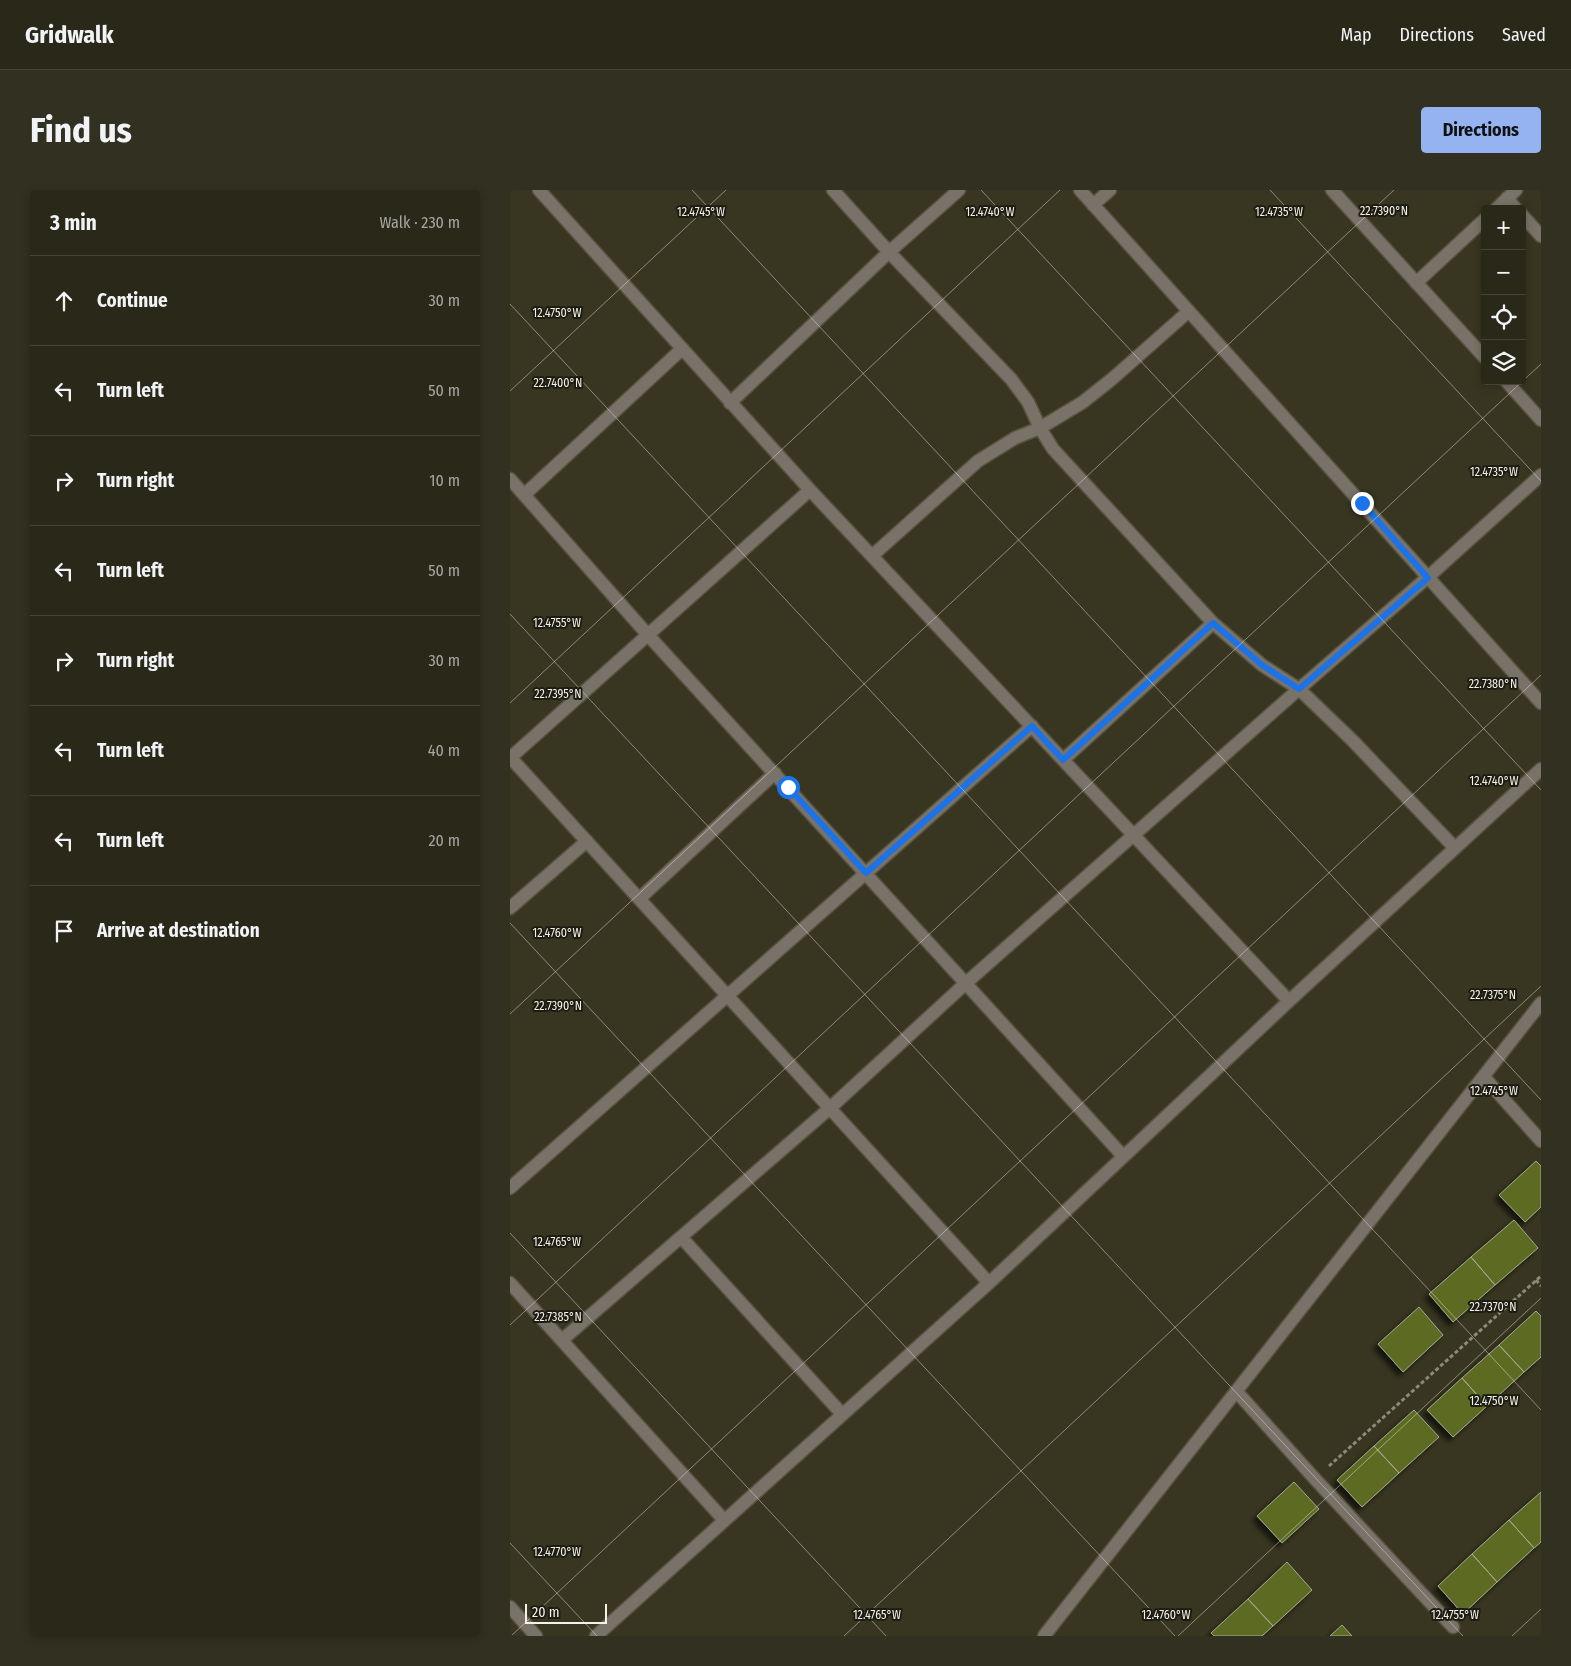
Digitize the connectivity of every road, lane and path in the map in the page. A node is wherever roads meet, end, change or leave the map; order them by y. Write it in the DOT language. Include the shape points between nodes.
graph roads {
  1 [pos="539,190"];
  2 [pos="833,190"];
  3 [pos="959,190"];
  4 [pos="1080,190"];
  5 [pos="1110,190"];
  6 [pos="1332,190"];
  7 [pos="1511,194"];
  8 [pos="1093,205"];
  9 [pos="1500,205"];
  10 [pos="1526,220"];
  11 [pos="1481,223"];
  12 [pos="1541,236"];
  13 [pos="889,252"];
  14 [pos="1416,283"];
  15 [pos="1189,311"];
  16 [pos="682,349"];
  17 [pos="1481,354"];
  18 [pos="1510,385"];
  19 [pos="730,403"];
  20 [pos="1541,420"];
  21 [pos="1040,428"];
  22 [pos="1541,475"];
  23 [pos="510,479"];
  24 [pos="810,490"];
  25 [pos="524,495"];
  26 [pos="873,555"];
  27 [pos="1428,578"];
  28 [pos="1213,623"];
  29 [pos="648,634"];
  30 [pos="1299,689"];
  31 [pos="1541,703"];
  32 [pos="1032,726"];
  33 [pos="510,758"];
  34 [pos="1063,760"];
  35 [pos="1541,769"];
  36 [pos="776,773"];
  37 [pos="1134,835"];
  38 [pos="587,841"];
  39 [pos="1455,848"];
  40 [pos="866,873"];
  41 [pos="640,898"];
  42 [pos="510,908"];
  43 [pos="966,983"];
  44 [pos="727,996"];
  45 [pos="1289,1001"];
  46 [pos="1541,1003"];
  47 [pos="1484,1077"];
  48 [pos="830,1108"];
  49 [pos="1541,1140"];
  50 [pos="1123,1156"];
  51 [pos="510,1188"];
  52 [pos="681,1237"];
  53 [pos="1541,1276"];
  54 [pos="1536,1280"];
  55 [pos="510,1282"];
  56 [pos="989,1283"];
  57 [pos="1541,1286"];
  58 [pos="562,1340"];
  59 [pos="1236,1391"];
  60 [pos="842,1414"];
  61 [pos="1315,1479"];
  62 [pos="724,1520"];
  63 [pos="510,1607"];
  64 [pos="1454,1627"];
  65 [pos="536,1636"];
  66 [pos="596,1636"];
  67 [pos="1044,1636"];
  1 -- 16 [label="street"];
  2 -- 13 [label="street"];
  3 -- 13 [label="street"];
  4 -- 8 [label="street"];
  5 -- 8 [label="street"];
  6 -- 14 [label="street"];
  7 -- 9 [label="street"];
  8 -- 15 [label="street"];
  10 -- 12 [label="street"];
  11 -- 14 [label="street"];
  13 -- 19 [label="street"];
  13 -- 21 [label="street" via="1011,379 1028,402"];
  14 -- 17 [label="street"];
  15 -- 21 [label="street" via="1083,402"];
  15 -- 27 [label="street"];
  16 -- 19 [label="street"];
  16 -- 25 [label="street"];
  18 -- 20 [label="street"];
  19 -- 24 [label="street"];
  21 -- 26 [label="street" via="1015,438 978,461"];
  21 -- 28 [label="street" via="1053,449"];
  22 -- 27 [label="street"];
  23 -- 25 [label="street"];
  24 -- 26 [label="street"];
  24 -- 29 [label="street"];
  25 -- 29 [label="street"];
  26 -- 32 [label="street"];
  27 -- 30 [label="street"];
  27 -- 31 [label="street"];
  28 -- 30 [label="street" via="1262,665"];
  28 -- 34 [label="street"];
  29 -- 33 [label="street"];
  29 -- 36 [label="street"];
  30 -- 37 [label="street"];
  30 -- 39 [label="street"];
  32 -- 34 [label="street"];
  32 -- 40 [label="street"];
  33 -- 38 [label="street"];
  34 -- 37 [label="street"];
  35 -- 39 [label="street"];
  36 -- 40 [label="street"];
  36 -- 41 [label="street"];
  37 -- 43 [label="street"];
  37 -- 45 [label="street"];
  38 -- 41 [label="street"];
  38 -- 42 [label="street"];
  39 -- 45 [label="street"];
  40 -- 43 [label="street"];
  40 -- 44 [label="street"];
  41 -- 44 [label="street"];
  43 -- 48 [label="street"];
  43 -- 50 [label="street"];
  44 -- 48 [label="street"];
  44 -- 51 [label="street"];
  45 -- 50 [label="street"];
  46 -- 47 [label="street"];
  47 -- 49 [label="street"];
  47 -- 59 [label="street"];
  48 -- 52 [label="street"];
  48 -- 56 [label="street"];
  50 -- 56 [label="street"];
  52 -- 58 [label="street"];
  52 -- 60 [label="street"];
  53 -- 54 [label="path"];
  54 -- 57 [label="path"];
  54 -- 61 [label="path"];
  55 -- 58 [label="street"];
  56 -- 60 [label="street"];
  58 -- 62 [label="street"];
  59 -- 61 [label="street"];
  59 -- 67 [label="street"];
  60 -- 62 [label="street"];
  61 -- 64 [label="street"];
  62 -- 66 [label="street"];
  63 -- 65 [label="street"];
}
